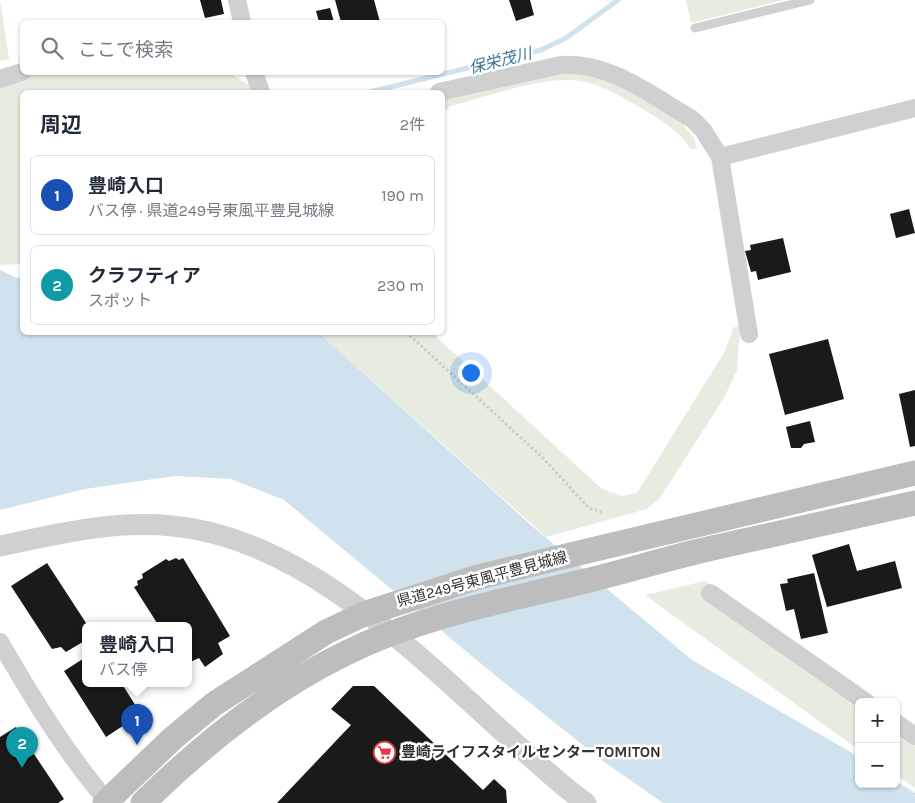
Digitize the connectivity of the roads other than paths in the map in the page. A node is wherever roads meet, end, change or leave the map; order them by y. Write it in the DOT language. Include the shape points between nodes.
graph roads {
  1 [pos="237,0"];
  2 [pos="810,0"];
  3 [pos="242,20"];
  4 [pos="695,28"];
  5 [pos="20,73"];
  6 [pos="255,75"];
  7 [pos="0,79"];
  8 [pos="259,90"];
  9 [pos="445,91"];
  10 [pos="915,108"];
  11 [pos="720,157"];
  12 [pos="749,334"];
  13 [pos="915,473"];
  14 [pos="915,503"];
  15 [pos="0,546"];
  16 [pos="710,593"];
  17 [pos="364,614"];
  18 [pos="400,629"];
  19 [pos="0,642"];
  20 [pos="860,698"];
  21 [pos="900,726"];
  22 [pos="915,736"];
  23 [pos="577,801"];
  24 [pos="106,802"];
  25 [pos="143,803"];
  1 -- 3 [label="street"];
  2 -- 4 [label="lane"];
  5 -- 7 [label="street"];
  6 -- 8 [label="street"];
  9 -- 11 [label="street" via="560,65 591,66 610,72 692,119"];
  10 -- 11 [label="street"];
  11 -- 12 [label="street"];
  13 -- 17 [label="main road, 県道249号東風平豊見城線" via="478,577"];
  14 -- 18 [label="main road, 県道249号東風平豊見城線" via="707,549"];
  15 -- 17 [label="street" via="102,526 157,525 197,530 237,540 288,562"];
  16 -- 20 [label="street"];
  17 -- 18 [label="street"];
  17 -- 24 [label="main road, 県道249号東風平豊見城線" via="311,641 214,704"];
  18 -- 23 [label="street" via="443,678"];
  18 -- 25 [label="main road, 県道249号東風平豊見城線" via="346,653 265,701 192,757"];
  19 -- 24 [label="street" via="58,737"];
  21 -- 22 [label="street"];
}
